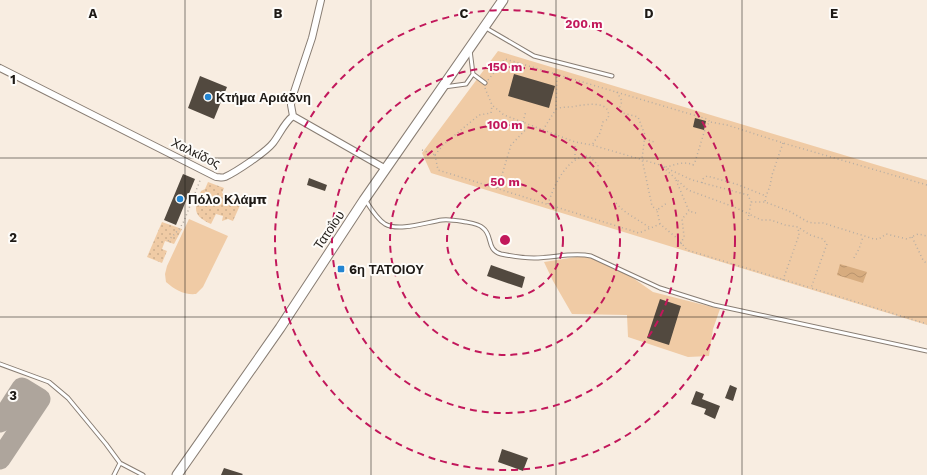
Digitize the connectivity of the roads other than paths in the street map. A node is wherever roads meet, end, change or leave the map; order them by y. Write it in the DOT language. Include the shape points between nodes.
graph roads {
  1 [pos="321,0"];
  2 [pos="503,0"];
  3 [pos="484,27"];
  4 [pos="470,47"];
  5 [pos="0,68"];
  6 [pos="473,74"];
  7 [pos="612,76"];
  8 [pos="485,83"];
  9 [pos="442,88"];
  10 [pos="293,116"];
  11 [pos="386,169"];
  12 [pos="364,200"];
  13 [pos="927,351"];
  14 [pos="0,364"];
  15 [pos="120,463"];
  16 [pos="114,475"];
  17 [pos="143,475"];
  18 [pos="177,475"];
  1 -- 10 [label="street" via="312,38 292,98"];
  2 -- 3 [label="street, Τατοΐου"];
  3 -- 4 [label="street, Τατοΐου"];
  3 -- 7 [label="lane" via="534,56"];
  4 -- 6 [label="lane"];
  4 -- 9 [label="street, Τατοΐου"];
  5 -- 10 [label="street, Χαλκίδος" via="216,177 223,178 234,172 272,144"];
  6 -- 8 [label="lane"];
  6 -- 9 [label="lane" via="466,84"];
  9 -- 11 [label="street, Τατοΐου"];
  10 -- 11 [label="street"];
  11 -- 12 [label="street, Τατοΐου"];
  12 -- 13 [label="lane" via="376,216 393,227 401,228 444,220 467,222 485,229 492,248 501,254 534,258 570,254 592,256 660,288 695,300"];
  12 -- 18 [label="street, Τατοΐου" via="280,328"];
  14 -- 15 [label="lane" via="49,382 68,398"];
  15 -- 16 [label="lane"];
  15 -- 17 [label="lane"];
}
